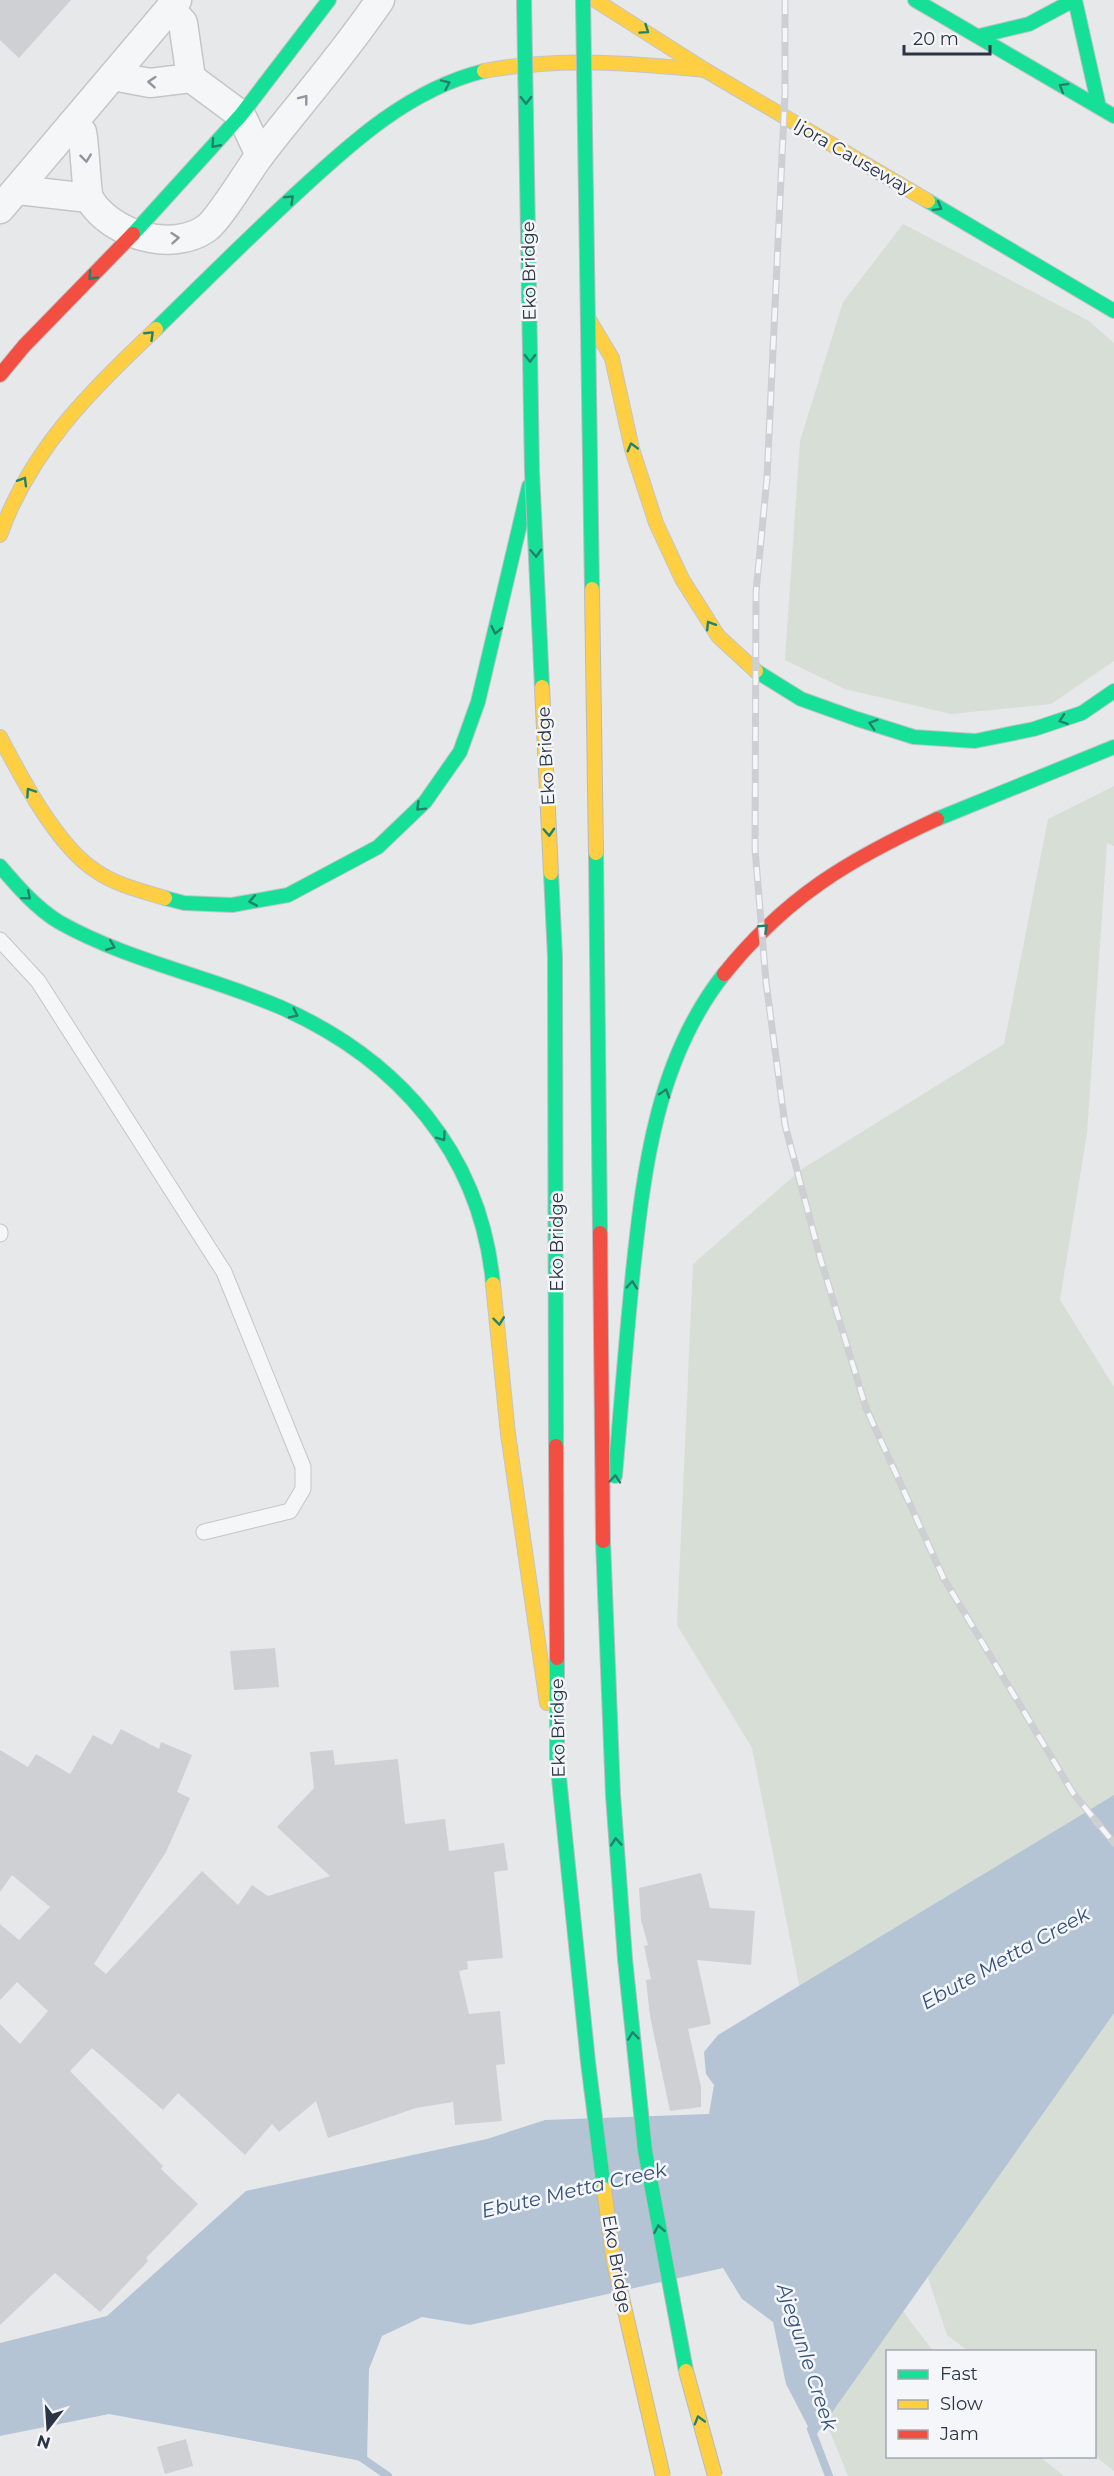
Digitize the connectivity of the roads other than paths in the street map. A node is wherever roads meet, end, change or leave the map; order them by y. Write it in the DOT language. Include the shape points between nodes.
graph roads {
  1 [pos="329,0"];
  2 [pos="380,0"];
  3 [pos="524,0"];
  4 [pos="583,0"];
  5 [pos="596,0"];
  6 [pos="915,0"];
  7 [pos="1074,0"];
  8 [pos="173,4"];
  9 [pos="979,36"];
  10 [pos="705,70"];
  11 [pos="113,76"];
  12 [pos="191,78"];
  13 [pos="1099,107"];
  14 [pos="241,115"];
  15 [pos="1114,116"];
  16 [pos="72,124"];
  17 [pos="260,155"];
  18 [pos="89,198"];
  19 [pos="9,199"];
  20 [pos="133,234"];
  21 [pos="1114,311"];
  22 [pos="588,318"];
  23 [pos="0,375"];
  24 [pos="532,471"];
  25 [pos="0,535"];
  26 [pos="1114,692"];
  27 [pos="0,737"];
  28 [pos="1114,747"];
  29 [pos="0,866"];
  30 [pos="0,940"];
  31 [pos="204,1532"];
  32 [pos="604,1600"];
  33 [pos="557,1758"];
  34 [pos="663,2476"];
  35 [pos="715,2476"];
  1 -- 14 [label="main road"];
  17 -- 2 [label="street, one-way"];
  3 -- 24 [label="main road, Eko Bridge, one-way, bridge"];
  4 -- 22 [label="main road, bridge"];
  5 -- 10 [label="main road, Ijora Causeway, one-way"];
  6 -- 9 [label="main road"];
  7 -- 9 [label="main road" via="1052,16 1022,28"];
  7 -- 13 [label="main road"];
  8 -- 11 [label="street"];
  8 -- 12 [label="street" via="183,23"];
  13 -- 9 [label="main road, one-way"];
  10 -- 21 [label="main road, Ijora Causeway, one-way"];
  25 -- 10 [label="main road, one-way" via="13,497 46,444 91,392 294,195 407,102 453,80 514,66 614,63"];
  12 -- 11 [label="street, one-way" via="150,83"];
  11 -- 16 [label="street"];
  12 -- 14 [label="street"];
  13 -- 15 [label="main road"];
  14 -- 17 [label="street"];
  14 -- 20 [label="main road, one-way"];
  16 -- 18 [label="street, one-way" via="82,132"];
  16 -- 19 [label="street"];
  20 -- 17 [label="street, one-way" via="170,239 192,236 208,227"];
  18 -- 19 [label="street"];
  18 -- 20 [label="street" via="108,220"];
  20 -- 23 [label="main road, one-way"];
  26 -- 22 [label="main road, one-way" via="1082,713 1034,729 975,741 914,737 856,719 801,699 756,671 718,636 682,579 656,523 635,459 612,358"];
  22 -- 32 [label="main road, bridge"];
  24 -- 27 [label="main road, one-way, bridge" via="478,702 460,752 425,802 378,847 288,894 232,905 184,903 136,890 95,870 64,840 26,786"];
  24 -- 33 [label="main road, Eko Bridge, one-way, bridge" via="555,957"];
  32 -- 28 [label="main road, one-way, bridge" via="639,1214 650,1144 675,1064 702,1007 739,951 788,905 843,866 911,832"];
  29 -- 33 [label="main road, one-way, bridge" via="20,890 58,921 106,944 279,1007 330,1032 420,1106 454,1153 476,1202 491,1259 508,1434"];
  30 -- 31 [label="lane" via="39,981 224,1272 303,1467 303,1489 290,1510"];
  35 -- 32 [label="main road, one-way, bridge" via="687,2378 645,2151 612,1795"];
  33 -- 34 [label="main road, Eko Bridge, bridge" via="588,2062 614,2263"];
}
